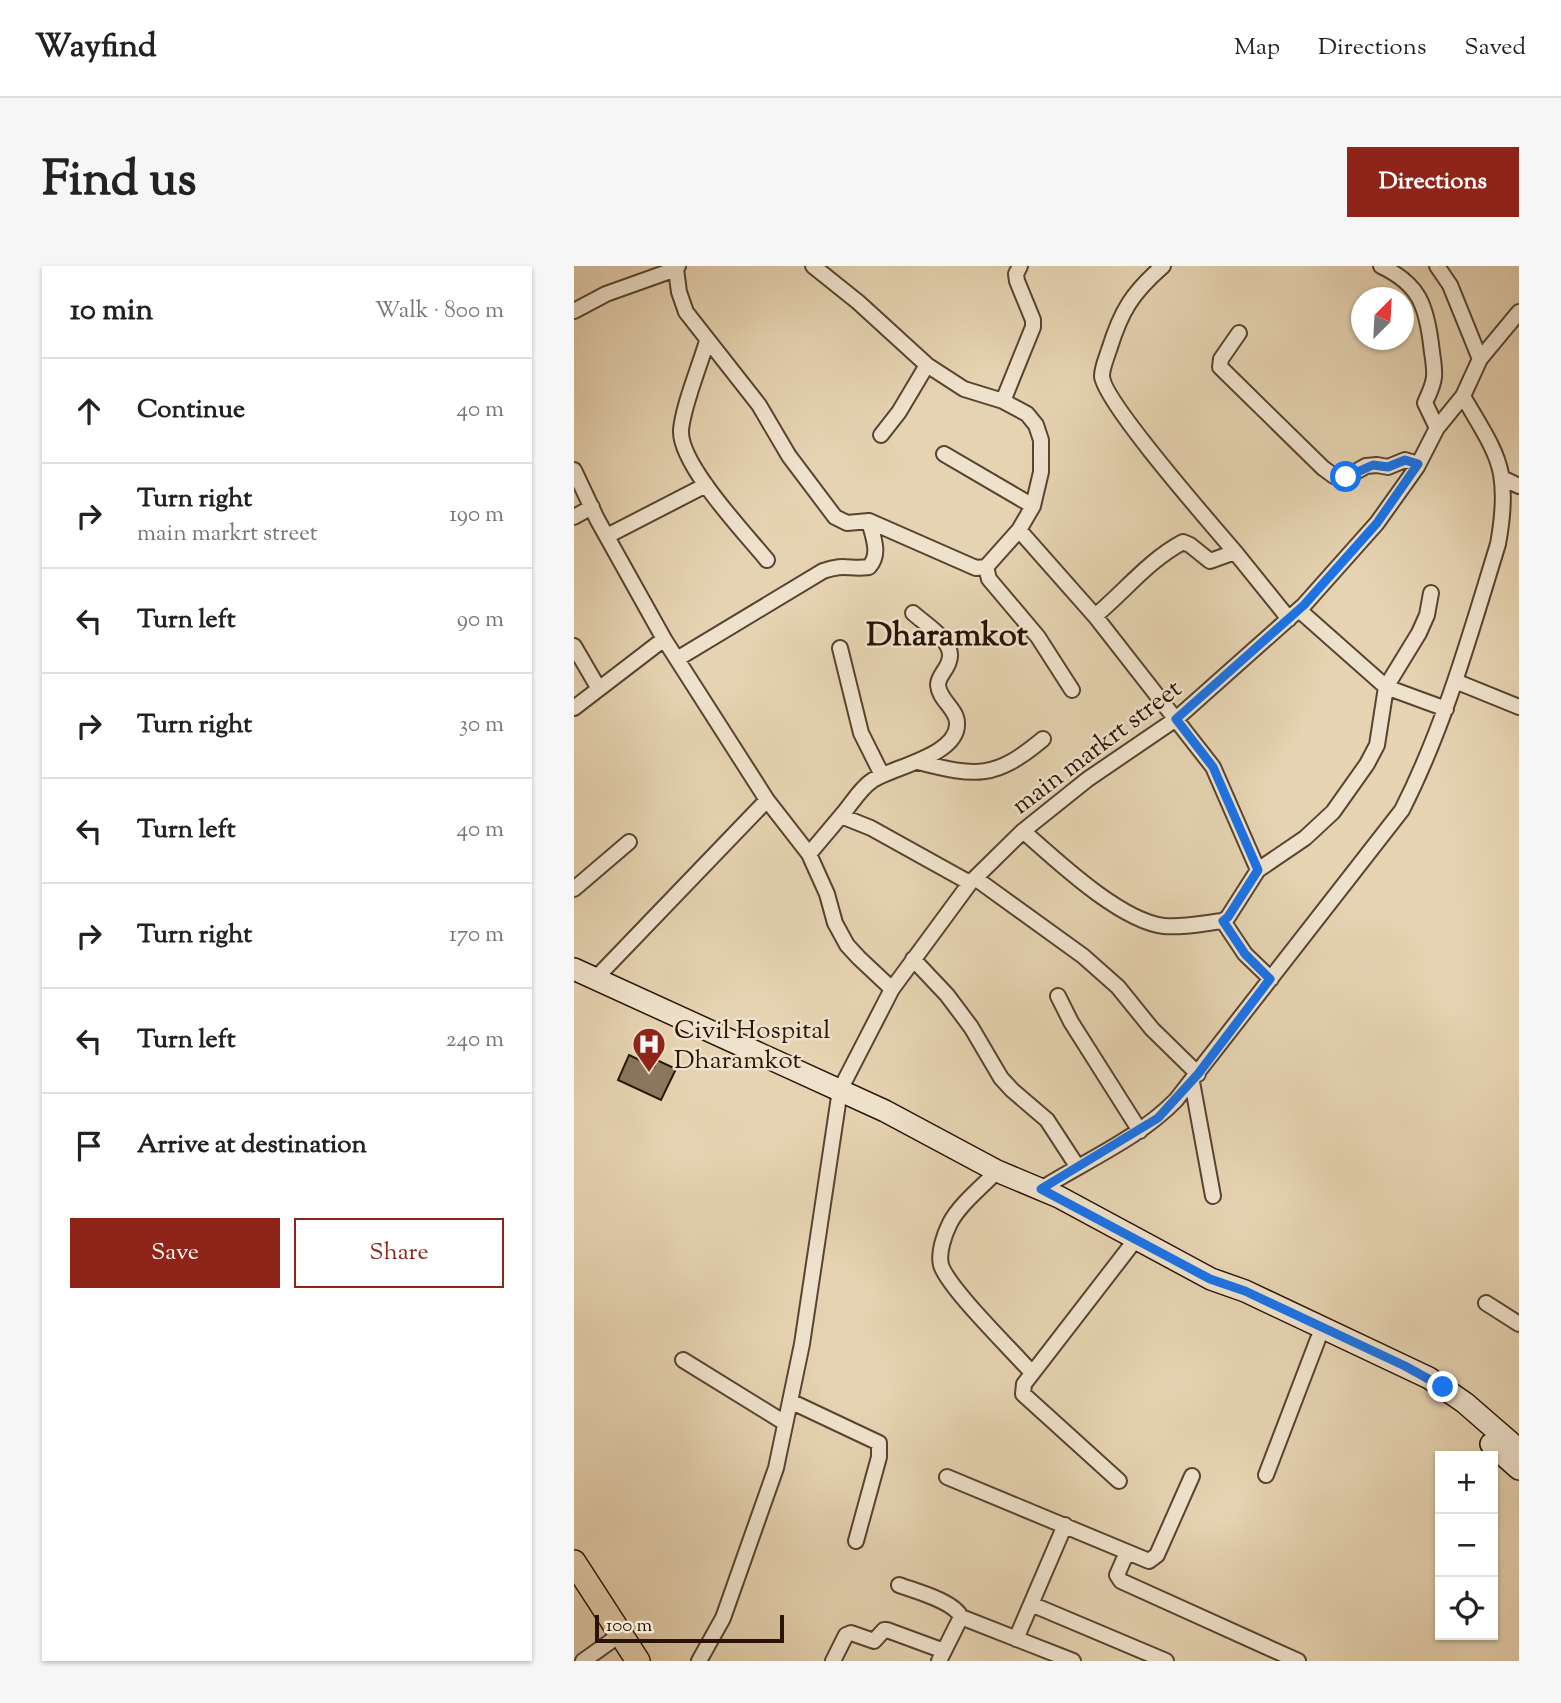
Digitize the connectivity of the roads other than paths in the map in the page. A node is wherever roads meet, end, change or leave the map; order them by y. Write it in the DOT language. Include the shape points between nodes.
graph roads {
  1 [pos="1020,266"];
  2 [pos="1163,266"];
  3 [pos="1381,266"];
  4 [pos="1437,266"];
  5 [pos="677,267"];
  6 [pos="817,267"];
  7 [pos="574,311"];
  8 [pos="1519,312"];
  9 [pos="1238,333"];
  10 [pos="707,341"];
  11 [pos="1480,359"];
  12 [pos="927,365"];
  13 [pos="1463,396"];
  14 [pos="1003,401"];
  15 [pos="1437,428"];
  16 [pos="881,435"];
  17 [pos="944,454"];
  18 [pos="1418,466"];
  19 [pos="574,470"];
  20 [pos="1502,478"];
  21 [pos="706,485"];
  22 [pos="1519,486"];
  23 [pos="1034,506"];
  24 [pos="592,507"];
  25 [pos="574,517"];
  26 [pos="869,521"];
  27 [pos="1019,530"];
  28 [pos="607,536"];
  29 [pos="1235,552"];
  30 [pos="766,560"];
  31 [pos="986,567"];
  32 [pos="1431,593"];
  33 [pos="913,613"];
  34 [pos="1294,614"];
  35 [pos="1095,616"];
  36 [pos="664,639"];
  37 [pos="574,646"];
  38 [pos="840,648"];
  39 [pos="677,659"];
  40 [pos="1455,681"];
  41 [pos="1386,687"];
  42 [pos="599,689"];
  43 [pos="1072,691"];
  44 [pos="1519,707"];
  45 [pos="574,708"];
  46 [pos="1446,709"];
  47 [pos="1176,719"];
  48 [pos="1043,739"];
  49 [pos="918,762"];
  50 [pos="882,775"];
  51 [pos="767,800"];
  52 [pos="841,816"];
  53 [pos="1023,831"];
  54 [pos="629,842"];
  55 [pos="809,853"];
  56 [pos="1258,870"];
  57 [pos="973,881"];
  58 [pos="574,888"];
  59 [pos="1223,921"];
  60 [pos="913,959"];
  61 [pos="574,969"];
  62 [pos="595,979"];
  63 [pos="1270,979"];
  64 [pos="892,989"];
  65 [pos="1058,996"];
  66 [pos="1195,1078"];
  67 [pos="840,1090"];
  68 [pos="1140,1131"];
  69 [pos="1077,1166"];
  70 [pos="997,1171"];
  71 [pos="1041,1189"];
  72 [pos="1213,1196"];
  73 [pos="1136,1239"];
  74 [pos="1210,1279"];
  75 [pos="1486,1303"];
  76 [pos="1519,1324"];
  77 [pos="1318,1339"];
  78 [pos="683,1360"];
  79 [pos="1032,1373"];
  80 [pos="790,1401"];
  81 [pos="785,1423"];
  82 [pos="1519,1450"];
  83 [pos="1519,1469"];
  84 [pos="1266,1475"];
  85 [pos="1192,1476"];
  86 [pos="947,1477"];
  87 [pos="1119,1480"];
  88 [pos="1065,1524"];
  89 [pos="856,1541"];
  90 [pos="1127,1552"];
  91 [pos="574,1562"];
  92 [pos="899,1585"];
  93 [pos="1031,1604"];
  94 [pos="961,1617"];
  95 [pos="621,1634"];
  96 [pos="1016,1639"];
  97 [pos="942,1656"];
  98 [pos="1281,1658"];
  99 [pos="583,1661"];
  100 [pos="638,1661"];
  101 [pos="699,1661"];
  102 [pos="833,1661"];
  103 [pos="1073,1661"];
  104 [pos="1166,1661"];
  105 [pos="1298,1661"];
  1 -- 14 [label="street" via="1017,281 1033,327"];
  2 -- 29 [label="street" via="1126,306 1102,378 1111,399"];
  3 -- 15 [label="street" via="1412,288 1428,317 1434,376 1425,403"];
  4 -- 11 [label="street" via="1451,285"];
  5 -- 7 [label="street"];
  5 -- 10 [label="street" via="686,312"];
  6 -- 12 [label="street"];
  8 -- 11 [label="street, main markrt street"];
  9 -- 18 [label="street" via="1220,367 1322,468 1346,477 1373,465 1388,467 1405,460"];
  10 -- 21 [label="street" via="681,428 684,449"];
  10 -- 26 [label="street" via="759,405 789,456 835,517 847,523"];
  11 -- 13 [label="street, main markrt street"];
  12 -- 14 [label="street" via="964,389"];
  12 -- 16 [label="street"];
  13 -- 15 [label="street, main markrt street"];
  13 -- 20 [label="street"];
  14 -- 23 [label="street" via="1027,414 1041,440"];
  15 -- 18 [label="street, main markrt street"];
  17 -- 23 [label="street"];
  18 -- 34 [label="street, main markrt street" via="1377,523"];
  19 -- 24 [label="street"];
  20 -- 22 [label="street"];
  20 -- 40 [label="street" via="1498,544"];
  21 -- 28 [label="street"];
  21 -- 30 [label="street"];
  23 -- 27 [label="street"];
  24 -- 25 [label="street"];
  24 -- 28 [label="street"];
  26 -- 31 [label="street" via="976,568"];
  26 -- 39 [label="street" via="876,552 869,567 839,565 823,571"];
  27 -- 31 [label="street"];
  27 -- 35 [label="street"];
  28 -- 36 [label="street"];
  29 -- 34 [label="street"];
  29 -- 35 [label="street" via="1210,561 1190,544 1179,544 1154,560"];
  31 -- 43 [label="street" via="989,579 1038,637"];
  32 -- 41 [label="street" via="1419,633"];
  33 -- 49 [label="street" via="951,653 938,688 958,723 950,739"];
  34 -- 41 [label="street"];
  34 -- 47 [label="street, main markrt street"];
  35 -- 47 [label="street"];
  36 -- 39 [label="street"];
  36 -- 42 [label="street"];
  37 -- 42 [label="street"];
  38 -- 50 [label="street" via="861,733"];
  39 -- 51 [label="street"];
  40 -- 44 [label="street"];
  40 -- 46 [label="street"];
  41 -- 46 [label="street"];
  41 -- 56 [label="street" via="1377,745 1355,783 1305,838"];
  42 -- 45 [label="street"];
  46 -- 63 [label="street" via="1402,810"];
  47 -- 53 [label="street, main markrt street" via="1088,779"];
  47 -- 56 [label="street" via="1213,767"];
  48 -- 49 [label="street" via="1020,759 974,774"];
  49 -- 50 [label="street"];
  50 -- 52 [label="street" via="870,781"];
  51 -- 55 [label="street"];
  51 -- 62 [label="street"];
  52 -- 55 [label="street"];
  52 -- 57 [label="street"];
  53 -- 57 [label="street, main markrt street"];
  53 -- 59 [label="street" via="1125,912 1161,926"];
  54 -- 58 [label="street"];
  55 -- 64 [label="street" via="848,945"];
  56 -- 59 [label="street"];
  57 -- 60 [label="street, main markrt street"];
  57 -- 66 [label="street" via="1083,956 1118,987"];
  59 -- 63 [label="street" via="1245,954"];
  60 -- 64 [label="street, main markrt street"];
  60 -- 69 [label="street" via="971,1027 1001,1078 1047,1120"];
  61 -- 62 [label="street"];
  62 -- 67 [label="street"];
  63 -- 66 [label="street"];
  64 -- 67 [label="street, main markrt street"];
  65 -- 68 [label="street"];
  66 -- 68 [label="street"];
  66 -- 72 [label="street"];
  67 -- 70 [label="street"];
  67 -- 80 [label="street, main markrt street"];
  68 -- 69 [label="street"];
  69 -- 71 [label="street"];
  70 -- 71 [label="street"];
  70 -- 79 [label="street" via="950,1223 940,1257 953,1286"];
  71 -- 73 [label="street"];
  73 -- 74 [label="street"];
  73 -- 79 [label="street"];
  74 -- 77 [label="street" via="1238,1302"];
  74 -- 82 [label="street" via="1429,1378"];
  75 -- 76 [label="street"];
  77 -- 83 [label="street" via="1426,1391"];
  77 -- 84 [label="street"];
  78 -- 81 [label="street"];
  79 -- 87 [label="street" via="1023,1394"];
  80 -- 81 [label="street, main markrt street"];
  80 -- 89 [label="street" via="879,1443"];
  81 -- 101 [label="street, main markrt street" via="776,1468 723,1618"];
  85 -- 90 [label="street" via="1153,1560"];
  86 -- 88 [label="street"];
  88 -- 90 [label="street"];
  88 -- 93 [label="street"];
  90 -- 98 [label="street" via="1117,1574 1121,1581"];
  91 -- 95 [label="main road"];
  92 -- 94 [label="street" via="945,1603"];
  93 -- 96 [label="street"];
  93 -- 104 [label="street"];
  94 -- 96 [label="street"];
  94 -- 97 [label="street"];
  95 -- 99 [label="street"];
  95 -- 100 [label="main road"];
  96 -- 103 [label="street"];
  97 -- 102 [label="street" via="884,1630 874,1641 846,1635"];
  98 -- 105 [label="street"];
}
